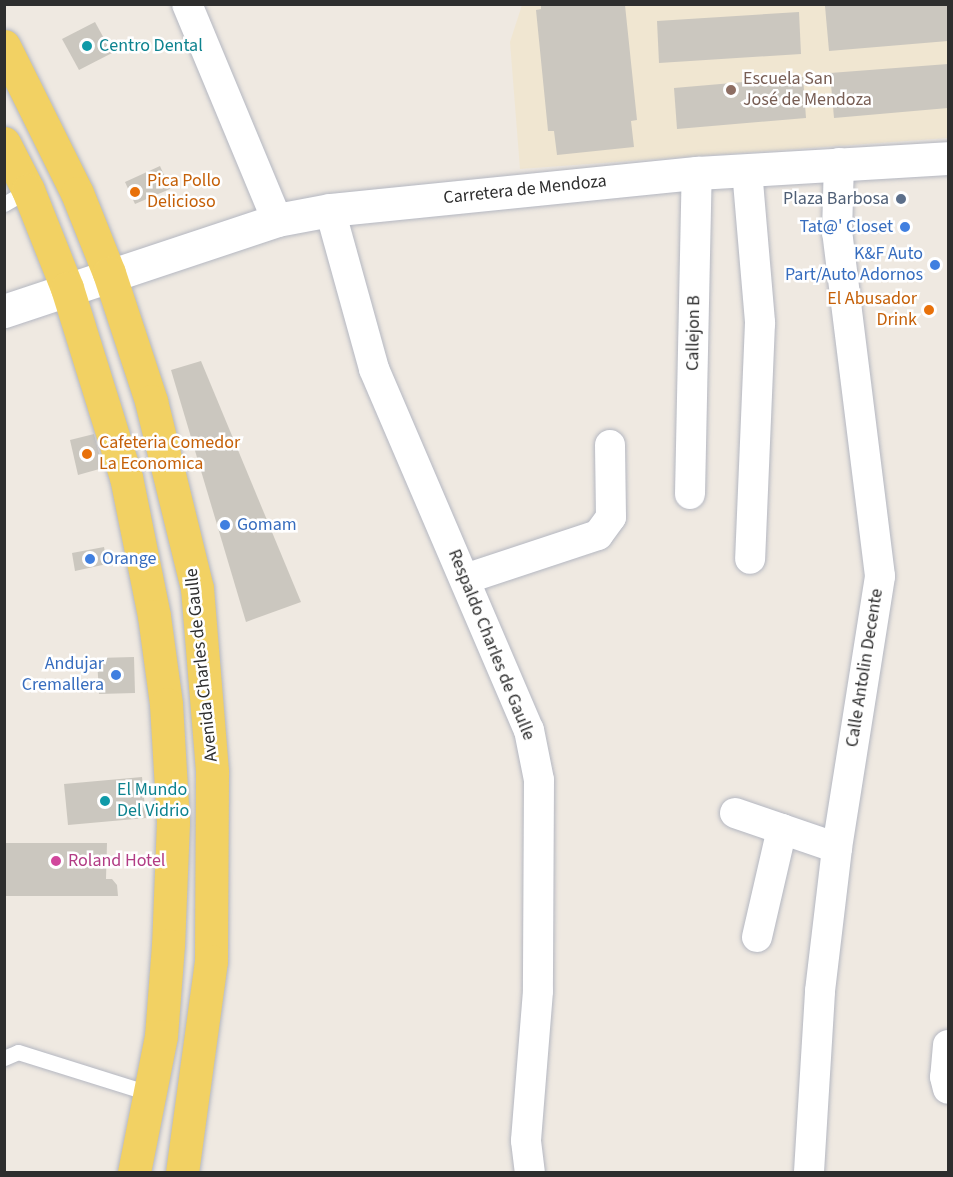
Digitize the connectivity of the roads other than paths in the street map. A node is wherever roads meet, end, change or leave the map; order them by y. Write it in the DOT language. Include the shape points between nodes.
graph roads {
  1 [pos="187,4"];
  2 [pos="4,46"];
  3 [pos="4,142"];
  4 [pos="948,158"];
  5 [pos="839,164"];
  6 [pos="747,170"];
  7 [pos="697,173"];
  8 [pos="16,197"];
  9 [pos="330,210"];
  10 [pos="277,220"];
  11 [pos="109,273"];
  12 [pos="67,288"];
  13 [pos="4,311"];
  14 [pos="610,446"];
  15 [pos="690,494"];
  16 [pos="750,559"];
  17 [pos="465,579"];
  18 [pos="735,813"];
  19 [pos="782,829"];
  20 [pos="837,848"];
  21 [pos="757,936"];
  22 [pos="948,1045"];
  23 [pos="4,1058"];
  24 [pos="948,1089"];
  25 [pos="152,1094"];
  26 [pos="134,1173"];
  27 [pos="182,1173"];
  28 [pos="530,1173"];
  29 [pos="809,1173"];
  1 -- 10 [label="street"];
  2 -- 11 [label="main road, Avenida Charles de Gaulle" via="77,192"];
  3 -- 8 [label="main road"];
  4 -- 5 [label="street, Carretera de Mendoza"];
  5 -- 6 [label="street, Carretera de Mendoza"];
  5 -- 20 [label="street, Calle Antolin Decente" via="837,233 880,576"];
  6 -- 7 [label="street, Carretera de Mendoza"];
  6 -- 16 [label="street" via="759,323"];
  7 -- 9 [label="street, Carretera de Mendoza"];
  7 -- 15 [label="street, Callejon B"];
  8 -- 12 [label="main road"];
  9 -- 10 [label="street, Carretera de Mendoza"];
  9 -- 17 [label="street, Respaldo Charles de Gaulle" via="374,369"];
  10 -- 11 [label="street, Carretera de Mendoza"];
  11 -- 12 [label="street, Carretera de Mendoza"];
  11 -- 27 [label="main road, Avenida Charles de Gaulle" via="151,401 183,518 204,649 212,772 211,962"];
  12 -- 13 [label="street, Carretera de Mendoza"];
  12 -- 25 [label="main road" via="138,523 166,704 172,884 161,1036"];
  14 -- 17 [label="street" via="611,517 598,535"];
  17 -- 28 [label="street, Respaldo Charles de Gaulle" via="529,729 539,780 538,991 526,1141"];
  18 -- 19 [label="street"];
  19 -- 20 [label="street"];
  19 -- 21 [label="street"];
  20 -- 29 [label="street, Calle Antolin Decente" via="820,991"];
  22 -- 24 [label="street"];
  23 -- 25 [label="lane" via="18,1052"];
  25 -- 26 [label="main road"];
}
